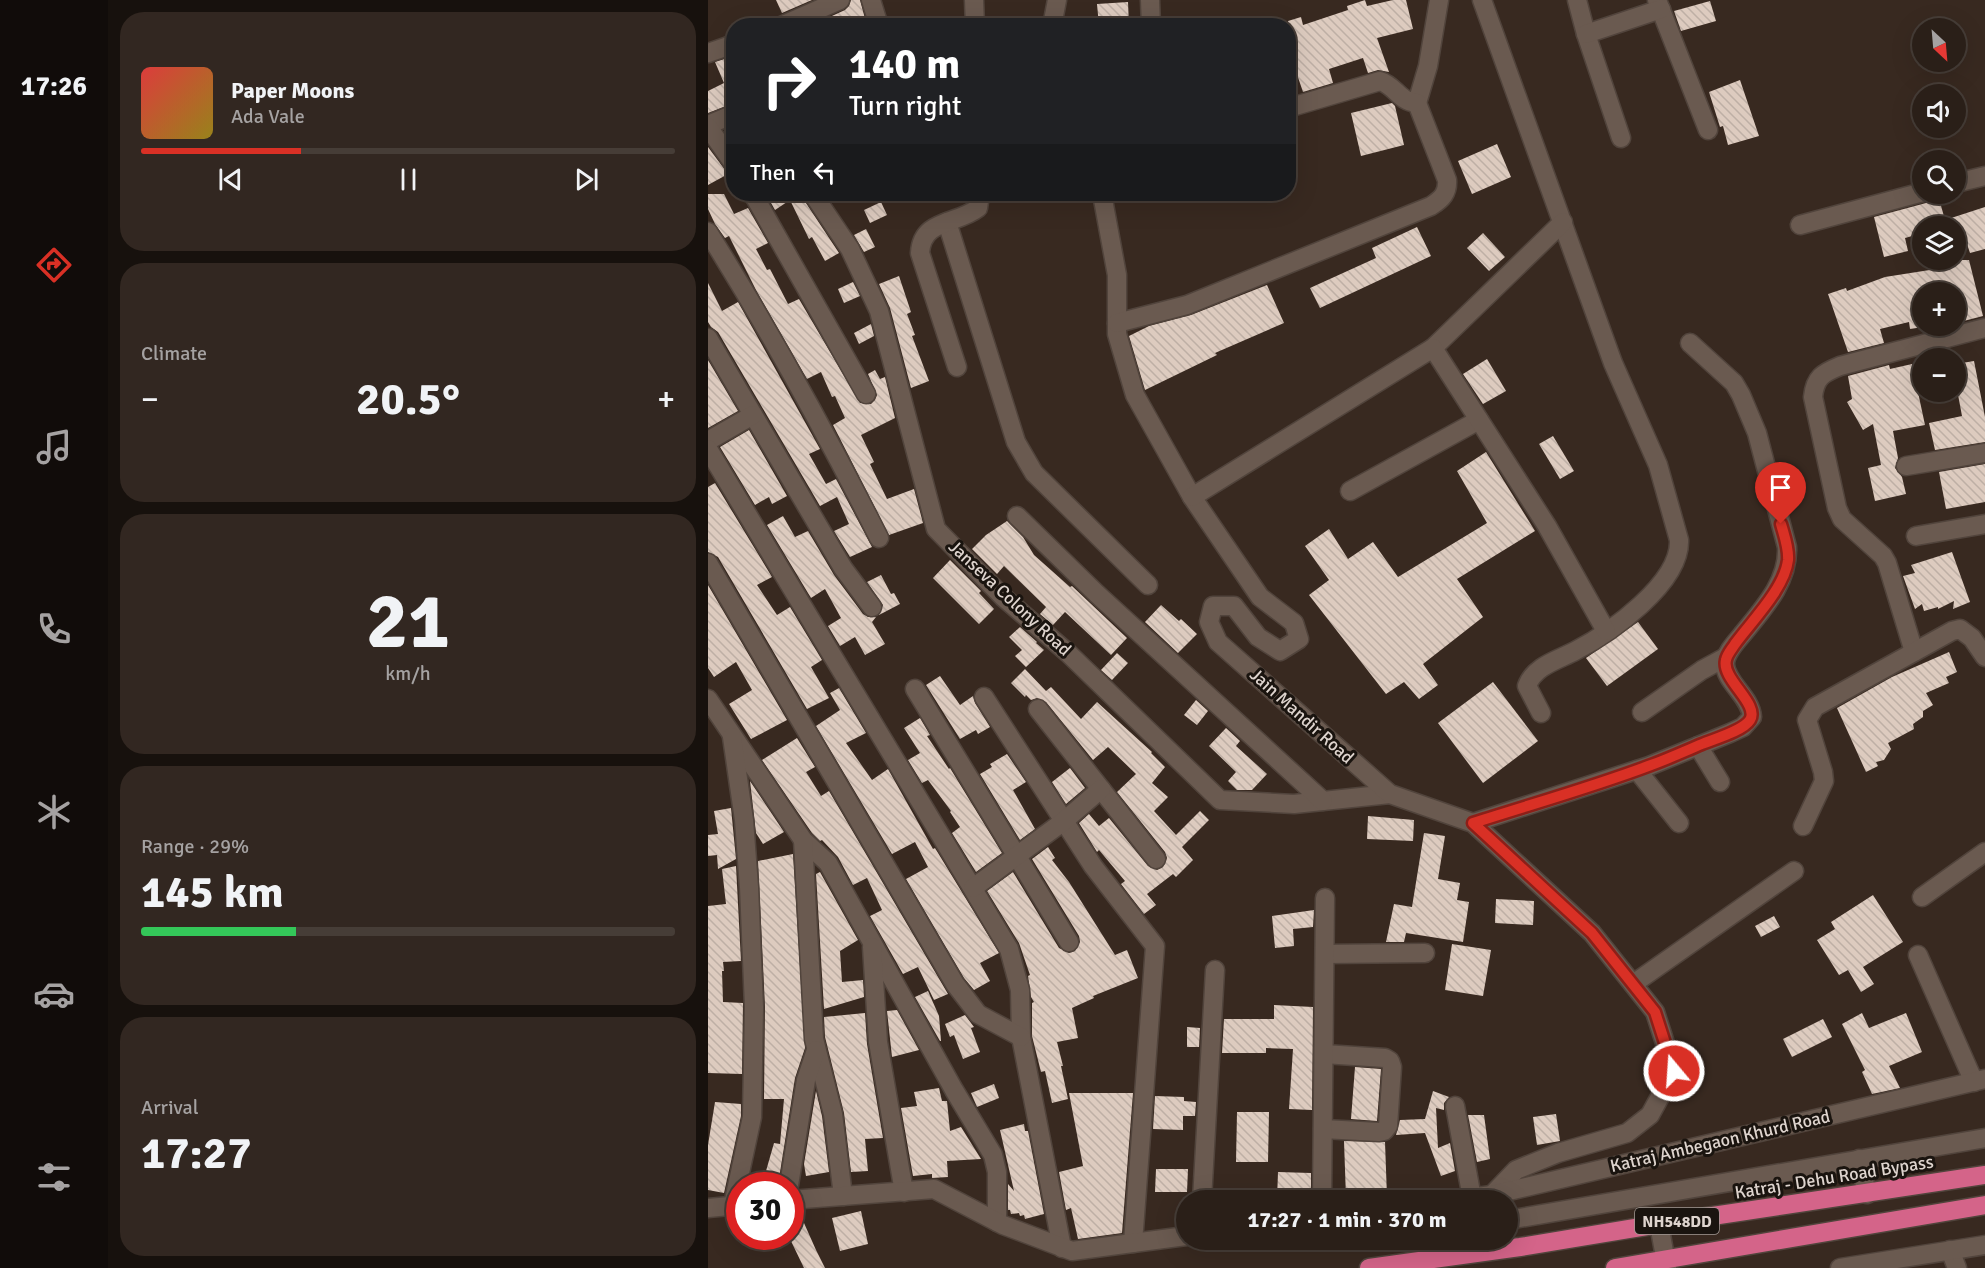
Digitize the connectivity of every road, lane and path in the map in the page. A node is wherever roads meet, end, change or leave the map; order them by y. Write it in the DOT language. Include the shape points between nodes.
graph roads {
  1 [pos="840,0"];
  2 [pos="871,0"];
  3 [pos="974,0"];
  4 [pos="1057,0"];
  5 [pos="1150,0"];
  6 [pos="1439,0"];
  7 [pos="1482,0"];
  8 [pos="1577,0"];
  9 [pos="1659,5"];
  10 [pos="804,18"];
  11 [pos="877,18"];
  12 [pos="975,18"];
  13 [pos="1054,18"];
  14 [pos="1151,18"];
  15 [pos="1586,33"];
  16 [pos="726,47"];
  17 [pos="708,53"];
  18 [pos="1417,103"];
  19 [pos="1296,106"];
  20 [pos="726,118"];
  21 [pos="708,126"];
  22 [pos="1708,130"];
  23 [pos="1622,138"];
  24 [pos="726,152"];
  25 [pos="1985,176"];
  26 [pos="1966,181"];
  27 [pos="1912,195"];
  28 [pos="757,201"];
  29 [pos="818,201"];
  30 [pos="979,201"];
  31 [pos="1103,201"];
  32 [pos="947,222"];
  33 [pos="1563,222"];
  34 [pos="1800,225"];
  35 [pos="708,232"];
  36 [pos="1117,323"];
  37 [pos="1985,328"];
  38 [pos="708,338"];
  39 [pos="1690,343"];
  40 [pos="1433,348"];
  41 [pos="957,367"];
  42 [pos="866,394"];
  43 [pos="753,416"];
  44 [pos="1479,420"];
  45 [pos="708,441"];
  46 [pos="708,449"];
  47 [pos="1985,453"];
  48 [pos="1906,466"];
  49 [pos="1350,491"];
  50 [pos="1192,497"];
  51 [pos="1017,516"];
  52 [pos="1985,524"];
  53 [pos="1916,536"];
  54 [pos="879,538"];
  55 [pos="708,563"];
  56 [pos="1148,585"];
  57 [pos="872,607"];
  58 [pos="1606,631"];
  59 [pos="1914,652"];
  60 [pos="1726,657"];
  61 [pos="1985,657"];
  62 [pos="915,689"];
  63 [pos="984,697"];
  64 [pos="708,699"];
  65 [pos="1038,709"];
  66 [pos="1642,712"];
  67 [pos="1541,713"];
  68 [pos="731,731"];
  69 [pos="1698,746"];
  70 [pos="1637,770"];
  71 [pos="1720,782"];
  72 [pos="1101,789"];
  73 [pos="1390,794"];
  74 [pos="1323,801"];
  75 [pos="1064,821"];
  76 [pos="1473,823"];
  77 [pos="1679,823"];
  78 [pos="1803,826"];
  79 [pos="803,840"];
  80 [pos="1985,852"];
  81 [pos="1016,856"];
  82 [pos="1156,859"];
  83 [pos="1794,871"];
  84 [pos="973,888"];
  85 [pos="1922,897"];
  86 [pos="1325,898"];
  87 [pos="1068,942"];
  88 [pos="871,943"];
  89 [pos="1425,953"];
  90 [pos="1325,954"];
  91 [pos="1918,955"];
  92 [pos="1215,970"];
  93 [pos="1633,984"];
  94 [pos="1021,1037"];
  95 [pos="816,1050"];
  96 [pos="1324,1054"];
  97 [pos="1980,1080"];
  98 [pos="1455,1106"];
  99 [pos="1323,1129"];
  100 [pos="1985,1138"];
  101 [pos="1859,1159"];
  102 [pos="742,1172"];
  103 [pos="791,1172"];
  104 [pos="1985,1175"];
  105 [pos="1203,1190"];
  106 [pos="1322,1190"];
  107 [pos="1462,1190"];
  108 [pos="1497,1190"];
  109 [pos="1513,1190"];
  110 [pos="904,1192"];
  111 [pos="1867,1194"];
  112 [pos="843,1196"];
  113 [pos="804,1199"];
  114 [pos="1985,1205"];
  115 [pos="726,1206"];
  116 [pos="708,1208"];
  117 [pos="1518,1218"];
  118 [pos="997,1222"];
  119 [pos="1659,1224"];
  120 [pos="1176,1237"];
  121 [pos="1133,1243"];
  122 [pos="1985,1245"];
  123 [pos="1518,1247"];
  124 [pos="1062,1248"];
  125 [pos="1449,1250"];
  126 [pos="1950,1250"];
  127 [pos="1666,1263"];
  128 [pos="1369,1268"];
  129 [pos="1615,1268"];
  130 [pos="1839,1268"];
  131 [pos="1957,1268"];
  1 -- 10 [label="street"];
  2 -- 11 [label="street"];
  3 -- 12 [label="street"];
  4 -- 13 [label="street"];
  5 -- 14 [label="street"];
  6 -- 18 [label="street" via="1428,66"];
  7 -- 33 [label="street"];
  8 -- 15 [label="street"];
  9 -- 15 [label="street"];
  9 -- 22 [label="street"];
  15 -- 23 [label="street"];
  16 -- 17 [label="street"];
  18 -- 19 [label="street" via="1400,98 1380,81"];
  18 -- 36 [label="street" via="1447,180 1444,196 1438,202 1187,305"];
  20 -- 21 [label="street"];
  21 -- 24 [label="street"];
  25 -- 26 [label="street"];
  27 -- 34 [label="street"];
  28 -- 42 [label="street"];
  29 -- 74 [label="street, Janseva Colony Road" via="850,249 879,311 936,529 1220,800 1294,804"];
  30 -- 32 [label="street" via="972,213"];
  31 -- 36 [label="street, Jain Mandir Road" via="1117,275"];
  32 -- 41 [label="street" via="925,235 920,253"];
  32 -- 56 [label="street" via="1024,457 1034,472"];
  33 -- 40 [label="street"];
  33 -- 58 [label="street" via="1613,363 1658,465 1679,540 1680,551 1659,588"];
  35 -- 54 [label="street" via="764,322"];
  36 -- 50 [label="street, Jain Mandir Road" via="1135,395"];
  37 -- 59 [label="street" via="1840,366 1818,378 1814,386 1813,397 1837,508 1842,519 1887,563"];
  38 -- 43 [label="street"];
  39 -- 60 [label="street" via="1741,394 1757,433 1787,547 1785,570 1769,601"];
  40 -- 44 [label="street"];
  40 -- 50 [label="street"];
  43 -- 45 [label="street"];
  43 -- 57 [label="street" via="843,568"];
  44 -- 49 [label="street"];
  44 -- 58 [label="street" via="1547,526"];
  46 -- 84 [label="street"];
  47 -- 48 [label="street"];
  50 -- 73 [label="street, Jain Mandir Road" via="1260,597 1294,623 1299,639 1280,651 1258,637 1234,606 1212,606 1209,622 1218,642"];
  51 -- 74 [label="street"];
  52 -- 53 [label="street"];
  55 -- 94 [label="street" via="955,984 978,1014"];
  58 -- 67 [label="street" via="1535,674 1527,686"];
  59 -- 61 [label="street" via="1960,629"];
  59 -- 78 [label="street" via="1810,712 1809,730 1824,781"];
  60 -- 66 [label="street"];
  60 -- 69 [label="street" via="1726,668 1749,704 1752,717 1743,727"];
  62 -- 81 [label="street"];
  63 -- 75 [label="street"];
  64 -- 68 [label="street"];
  65 -- 72 [label="street"];
  68 -- 79 [label="street"];
  68 -- 102 [label="street" via="748,865 754,1008 752,1117"];
  69 -- 70 [label="street"];
  69 -- 71 [label="street"];
  70 -- 76 [label="street"];
  70 -- 77 [label="street"];
  72 -- 75 [label="street"];
  72 -- 82 [label="street"];
  73 -- 74 [label="street, Janseva Colony Road"];
  73 -- 76 [label="street, Jain Mandir Road"];
  75 -- 81 [label="street"];
  75 -- 121 [label="street" via="1093,866 1155,946"];
  76 -- 93 [label="street, Jain Mandir Road" via="1592,933"];
  79 -- 88 [label="street" via="828,863"];
  79 -- 95 [label="street"];
  80 -- 85 [label="street"];
  81 -- 84 [label="street"];
  81 -- 87 [label="street"];
  83 -- 93 [label="street"];
  84 -- 94 [label="street" via="1009,949 1020,990"];
  86 -- 90 [label="street"];
  88 -- 110 [label="street" via="878,1042"];
  88 -- 118 [label="street" via="993,1155"];
  89 -- 90 [label="street"];
  90 -- 96 [label="street"];
  91 -- 97 [label="street"];
  92 -- 105 [label="street"];
  93 -- 108 [label="street, Jain Mandir Road" via="1655,1012 1674,1071 1650,1115 1627,1133 1516,1170"];
  94 -- 124 [label="street"];
  95 -- 103 [label="street" via="806,1080"];
  95 -- 112 [label="street" via="833,1114"];
  96 -- 99 [label="street"];
  96 -- 99 [label="street" via="1386,1058 1392,1067 1388,1126 1384,1131"];
  97 -- 109 [label="street, Katraj Ambegaon Khurd Road"];
  98 -- 107 [label="street"];
  99 -- 106 [label="street"];
  100 -- 101 [label="street"];
  101 -- 111 [label="street"];
  101 -- 117 [label="street"];
  104 -- 111 [label="highway, Katraj - Dehu Road Bypass / NH548DD"];
  110 -- 112 [label="street"];
  110 -- 118 [label="street" via="933,1189"];
  111 -- 119 [label="highway, Katraj - Dehu Road Bypass / NH548DD"];
  112 -- 113 [label="street"];
  114 -- 127 [label="highway, NH548DD"];
  115 -- 116 [label="street"];
  118 -- 124 [label="street"];
  119 -- 123 [label="highway, Katraj - Dehu Road Bypass / NH548DD"];
  119 -- 127 [label="street"];
  120 -- 121 [label="street"];
  121 -- 124 [label="street" via="1072,1251"];
  122 -- 126 [label="street"];
  125 -- 128 [label="highway, Katraj - Dehu Road Bypass / NH548DD"];
  126 -- 130 [label="street"];
  126 -- 131 [label="street"];
  127 -- 129 [label="highway, NH548DD"];
}
